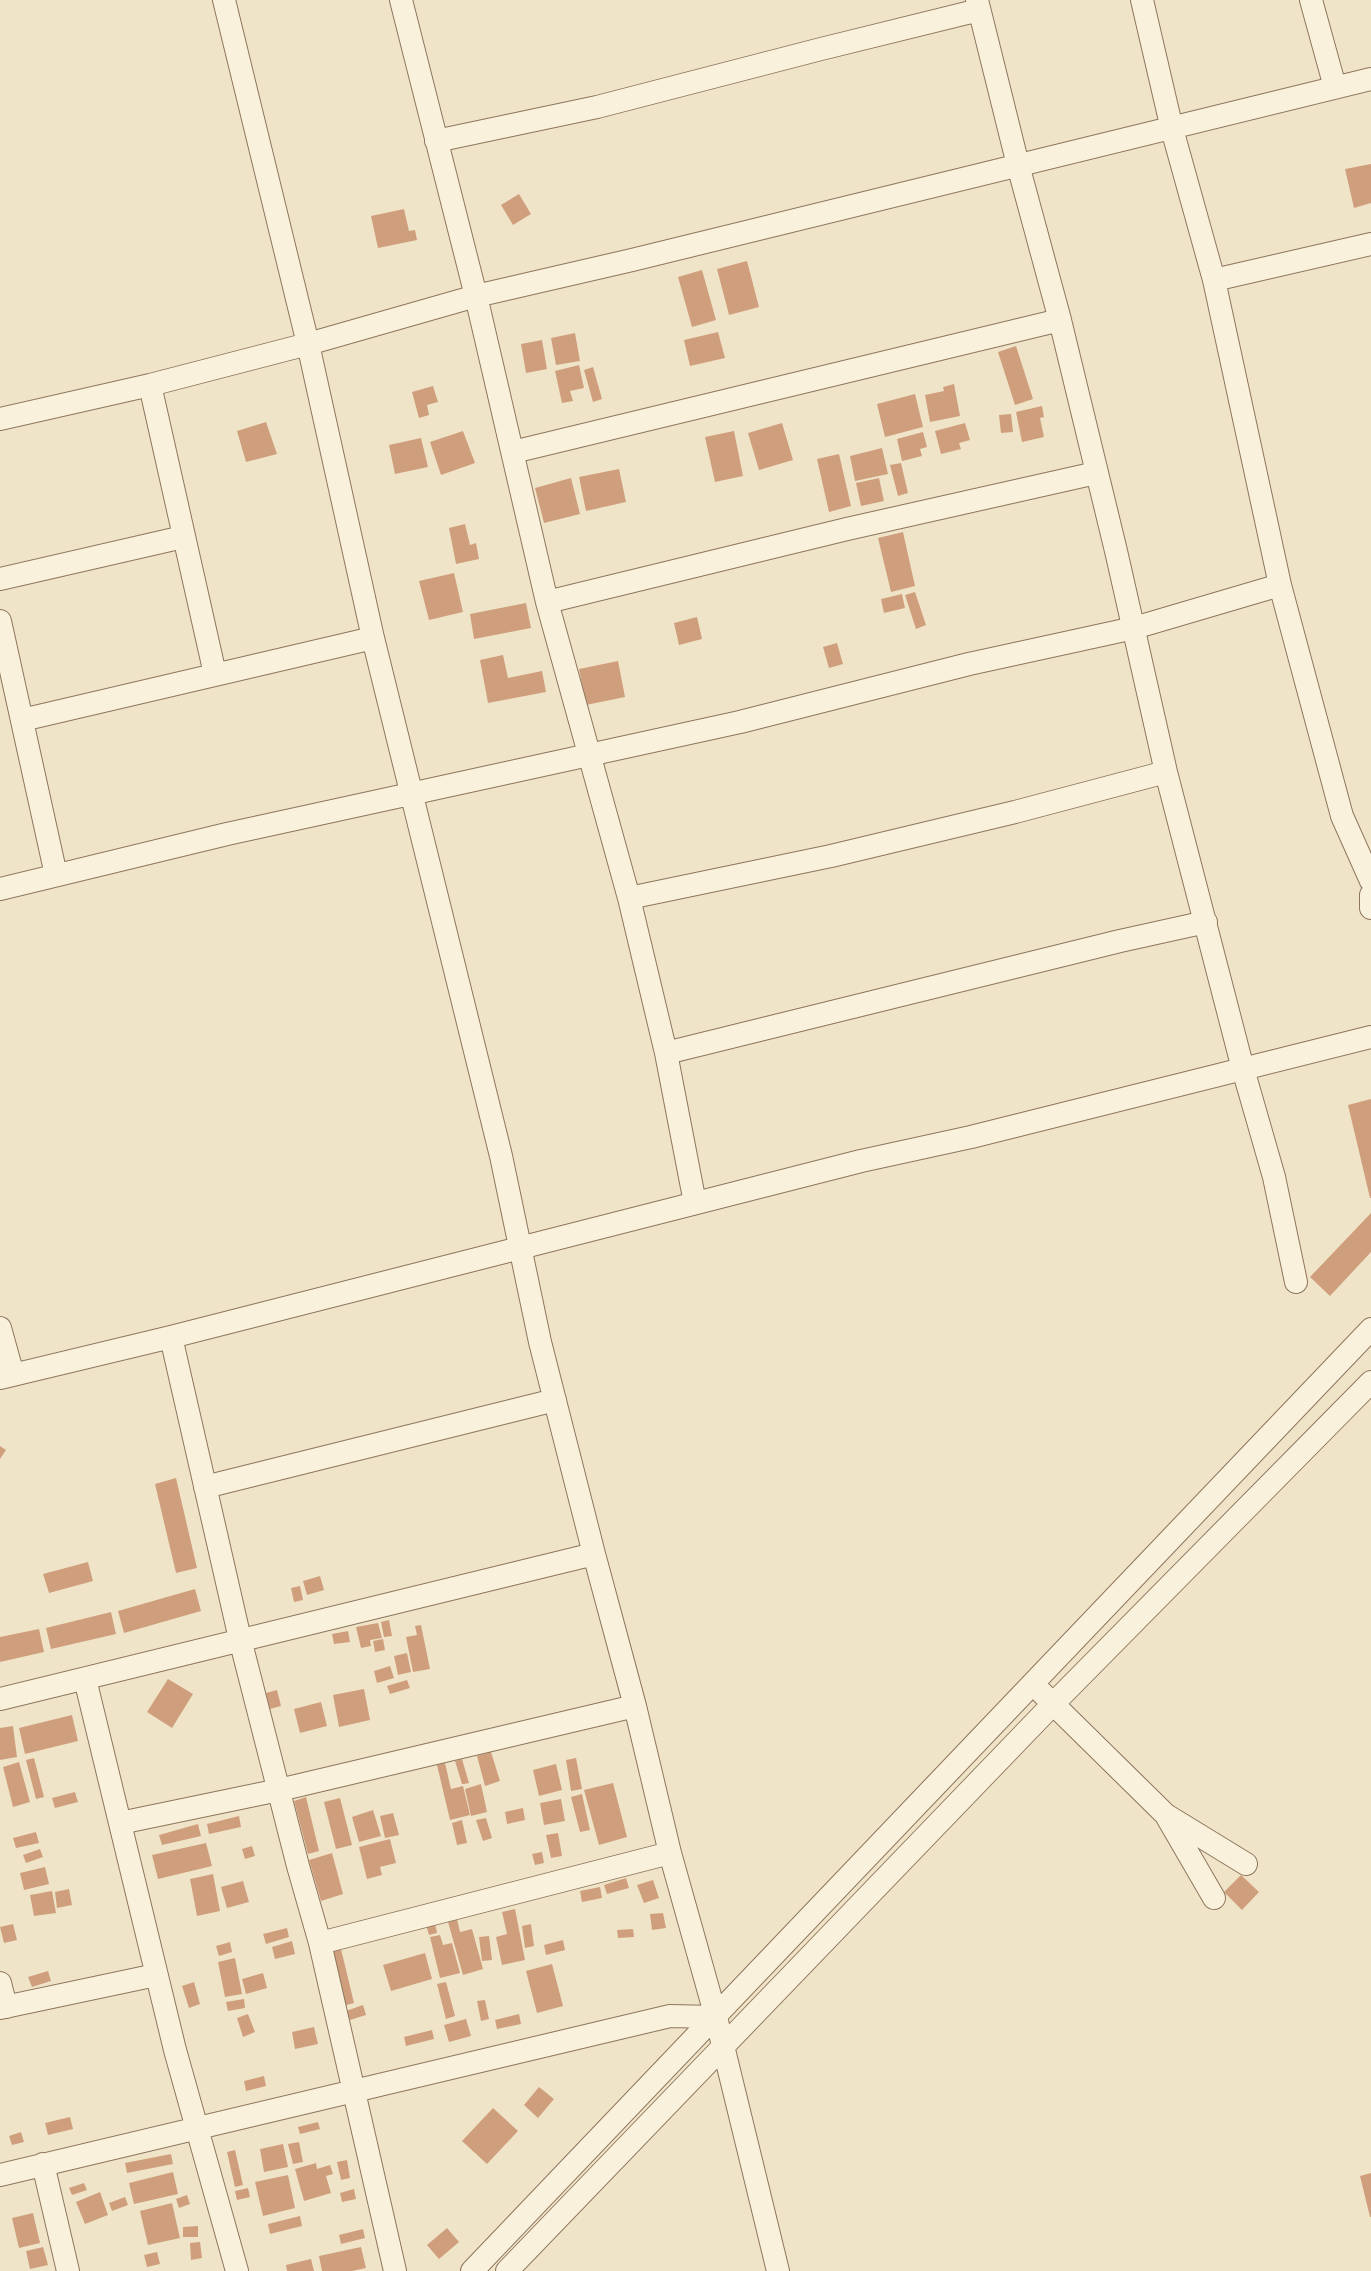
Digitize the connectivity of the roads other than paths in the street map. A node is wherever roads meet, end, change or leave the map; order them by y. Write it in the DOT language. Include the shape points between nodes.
graph roads {
  1 [pos="224,0"];
  2 [pos="401,0"];
  3 [pos="1142,0"];
  4 [pos="1311,0"];
  5 [pos="978,5"];
  6 [pos="1371,79"];
  7 [pos="1335,87"];
  8 [pos="1172,129"];
  9 [pos="436,141"];
  10 [pos="1018,165"];
  11 [pos="1371,244"];
  12 [pos="1214,280"];
  13 [pos="476,296"];
  14 [pos="1060,320"];
  15 [pos="308,344"];
  16 [pos="150,385"];
  17 [pos="0,419"];
  18 [pos="513,452"];
  19 [pos="1096,473"];
  20 [pos="183,537"];
  21 [pos="0,579"];
  22 [pos="1280,585"];
  23 [pos="547,602"];
  24 [pos="0,621"];
  25 [pos="1134,628"];
  26 [pos="373,638"];
  27 [pos="215,674"];
  28 [pos="22,720"];
  29 [pos="590,755"];
  30 [pos="1166,772"];
  31 [pos="413,795"];
  32 [pos="56,874"];
  33 [pos="1371,881"];
  34 [pos="0,889"];
  35 [pos="1371,895"];
  36 [pos="628,898"];
  37 [pos="1371,908"];
  38 [pos="1206,922"];
  39 [pos="1371,1037"];
  40 [pos="666,1053"];
  41 [pos="1243,1069"];
  42 [pos="695,1203"];
  43 [pos="521,1246"];
  44 [pos="1296,1281"];
  45 [pos="0,1328"];
  46 [pos="1371,1329"];
  47 [pos="171,1337"];
  48 [pos="6,1377"];
  49 [pos="1371,1382"];
  50 [pos="555,1400"];
  51 [pos="205,1487"];
  52 [pos="594,1554"];
  53 [pos="240,1640"];
  54 [pos="85,1679"];
  55 [pos="1032,1683"];
  56 [pos="0,1700"];
  57 [pos="1053,1704"];
  58 [pos="635,1706"];
  59 [pos="279,1790"];
  60 [pos="1166,1815"];
  61 [pos="120,1823"];
  62 [pos="670,1853"];
  63 [pos="1246,1864"];
  64 [pos="1214,1898"];
  65 [pos="320,1943"];
  66 [pos="156,1975"];
  67 [pos="0,1983"];
  68 [pos="3,2007"];
  69 [pos="716,2018"];
  70 [pos="722,2047"];
  71 [pos="355,2092"];
  72 [pos="198,2127"];
  73 [pos="43,2164"];
  74 [pos="0,2175"];
  75 [pos="68,2271"];
  76 [pos="237,2271"];
  77 [pos="395,2271"];
  78 [pos="472,2271"];
  79 [pos="507,2271"];
  80 [pos="778,2271"];
  1 -- 15 [label="street"];
  2 -- 9 [label="street"];
  3 -- 8 [label="street"];
  4 -- 7 [label="street"];
  5 -- 9 [label="street" via="597,107"];
  5 -- 10 [label="street"];
  6 -- 7 [label="street"];
  7 -- 8 [label="street"];
  8 -- 10 [label="street"];
  8 -- 12 [label="street"];
  9 -- 13 [label="street"];
  10 -- 13 [label="street"];
  10 -- 14 [label="street"];
  11 -- 12 [label="street"];
  12 -- 22 [label="street"];
  13 -- 15 [label="street"];
  13 -- 18 [label="street"];
  14 -- 18 [label="street"];
  14 -- 19 [label="street"];
  15 -- 16 [label="street"];
  15 -- 26 [label="street"];
  16 -- 17 [label="street"];
  16 -- 20 [label="street"];
  18 -- 23 [label="street"];
  19 -- 23 [label="street"];
  19 -- 25 [label="street"];
  20 -- 21 [label="street"];
  20 -- 27 [label="street"];
  22 -- 25 [label="street"];
  22 -- 33 [label="street" via="1342,816"];
  23 -- 29 [label="street"];
  24 -- 28 [label="street"];
  25 -- 29 [label="street"];
  25 -- 30 [label="street"];
  26 -- 27 [label="street"];
  26 -- 31 [label="street"];
  27 -- 28 [label="street"];
  28 -- 32 [label="street"];
  29 -- 31 [label="street"];
  29 -- 36 [label="street"];
  30 -- 36 [label="street" via="831,856"];
  30 -- 38 [label="street"];
  31 -- 32 [label="street"];
  31 -- 43 [label="street"];
  32 -- 34 [label="street"];
  35 -- 37 [label="street"];
  36 -- 40 [label="street"];
  38 -- 40 [label="street"];
  38 -- 41 [label="street"];
  39 -- 41 [label="street"];
  40 -- 42 [label="street"];
  41 -- 42 [label="street"];
  41 -- 44 [label="street" via="1274,1177"];
  42 -- 43 [label="street"];
  43 -- 47 [label="street"];
  43 -- 50 [label="street"];
  45 -- 48 [label="street"];
  46 -- 55 [label="street"];
  47 -- 48 [label="street"];
  47 -- 51 [label="street"];
  49 -- 57 [label="street"];
  50 -- 51 [label="street"];
  50 -- 52 [label="street"];
  51 -- 53 [label="street"];
  52 -- 53 [label="street"];
  52 -- 58 [label="street"];
  53 -- 54 [label="street"];
  53 -- 59 [label="street"];
  54 -- 56 [label="street"];
  54 -- 61 [label="street"];
  55 -- 57 [label="street"];
  55 -- 69 [label="street"];
  57 -- 60 [label="street"];
  57 -- 70 [label="street"];
  58 -- 59 [label="street"];
  58 -- 62 [label="street"];
  59 -- 61 [label="street"];
  59 -- 65 [label="street"];
  60 -- 63 [label="street"];
  60 -- 64 [label="street"];
  61 -- 66 [label="street"];
  62 -- 65 [label="street"];
  62 -- 69 [label="street"];
  65 -- 71 [label="street"];
  66 -- 68 [label="street"];
  66 -- 72 [label="street"];
  67 -- 68 [label="street"];
  69 -- 70 [label="street"];
  69 -- 71 [label="street" via="670,2016"];
  69 -- 78 [label="street"];
  70 -- 79 [label="street"];
  70 -- 80 [label="street"];
  71 -- 72 [label="street"];
  71 -- 77 [label="street"];
  72 -- 73 [label="street"];
  72 -- 76 [label="street"];
  73 -- 74 [label="street"];
  73 -- 75 [label="street"];
}
